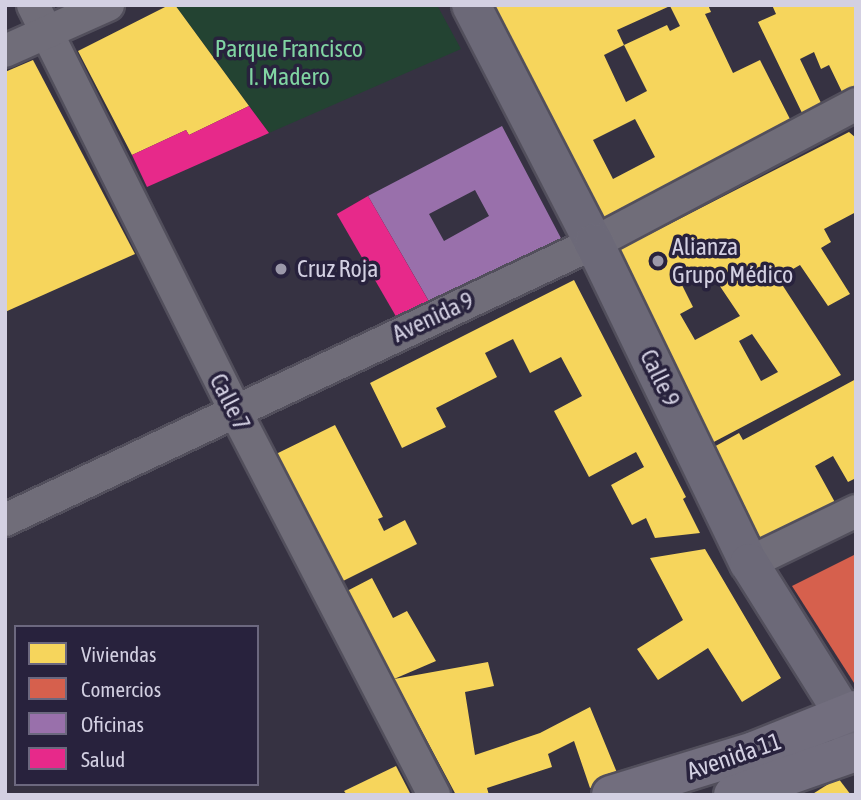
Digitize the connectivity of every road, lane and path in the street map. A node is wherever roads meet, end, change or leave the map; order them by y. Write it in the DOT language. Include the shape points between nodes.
graph roads {
  1 [pos="33,5"];
  2 [pos="108,5"];
  3 [pos="471,5"];
  4 [pos="47,33"];
  5 [pos="5,51"];
  6 [pos="856,104"];
  7 [pos="594,243"];
  8 [pos="234,409"];
  9 [pos="856,511"];
  10 [pos="5,520"];
  11 [pos="749,563"];
  12 [pos="853,731"];
  13 [pos="434,795"];
  14 [pos="611,795"];
  15 [pos="733,795"];
  1 -- 4 [label="street, Calle 7"];
  2 -- 4 [label="street"];
  3 -- 7 [label="main road, Calle 9"];
  4 -- 5 [label="street"];
  4 -- 8 [label="street, Calle 7"];
  6 -- 7 [label="street, Avenida 9"];
  7 -- 8 [label="street, Avenida 9"];
  7 -- 11 [label="main road, Calle 9"];
  8 -- 10 [label="street, Avenida 9"];
  8 -- 13 [label="street, Calle 7"];
  9 -- 11 [label="street"];
  11 -- 12 [label="main road, Calle 9"];
  12 -- 14 [label="main road, Avenida 11" via="754,751"];
  12 -- 15 [label="main road, Avenida 11"];
}
